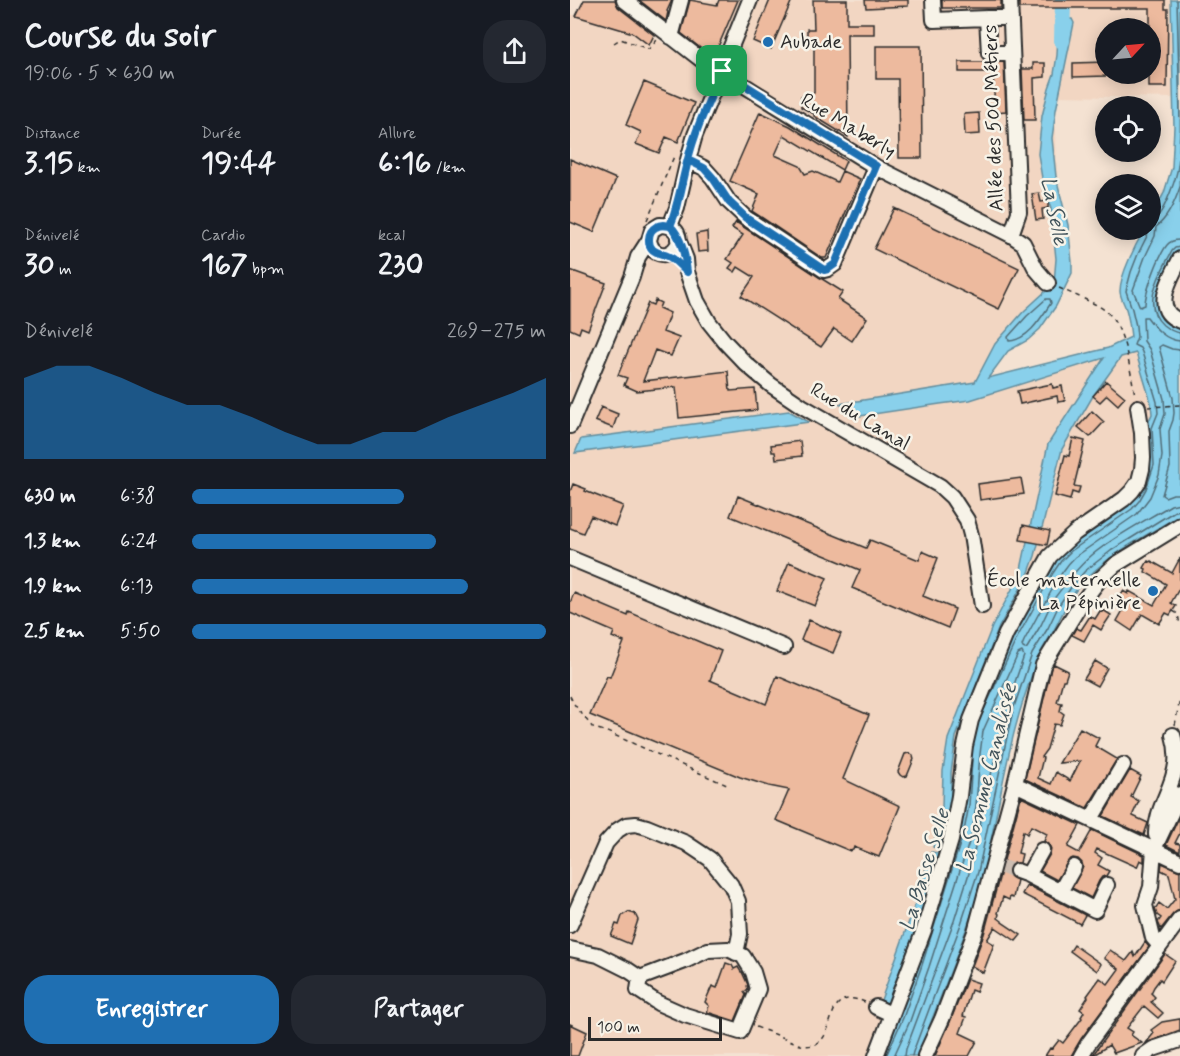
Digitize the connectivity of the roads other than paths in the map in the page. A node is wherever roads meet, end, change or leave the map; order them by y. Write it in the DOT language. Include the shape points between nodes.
graph roads {
  1 [pos="624,0"];
  2 [pos="681,0"];
  3 [pos="750,0"];
  4 [pos="933,0"];
  5 [pos="1010,0"];
  6 [pos="987,18"];
  7 [pos="1011,18"];
  8 [pos="668,35"];
  9 [pos="1012,53"];
  10 [pos="722,71"];
  11 [pos="682,157"];
  12 [pos="876,166"];
  13 [pos="670,226"];
  14 [pos="1011,235"];
  15 [pos="678,239"];
  16 [pos="649,240"];
  17 [pos="662,254"];
  18 [pos="1180,260"];
  19 [pos="687,272"];
  20 [pos="632,277"];
  21 [pos="1048,283"];
  22 [pos="1180,321"];
  23 [pos="1144,407"];
  24 [pos="570,426"];
  25 [pos="1180,525"];
  26 [pos="570,558"];
  27 [pos="982,606"];
  28 [pos="784,647"];
  29 [pos="1173,735"];
  30 [pos="1123,765"];
  31 [pos="1015,784"];
  32 [pos="1180,794"];
  33 [pos="1091,819"];
  34 [pos="1155,846"];
  35 [pos="1042,850"];
  36 [pos="1180,862"];
  37 [pos="1074,867"];
  38 [pos="1107,885"];
  39 [pos="1060,892"];
  40 [pos="1180,919"];
  41 [pos="570,925"];
  42 [pos="1160,946"];
  43 [pos="570,949"];
  44 [pos="735,953"];
  45 [pos="640,978"];
  46 [pos="876,1007"];
  47 [pos="891,1014"];
  48 [pos="1180,1040"];
  49 [pos="876,1056"];
  50 [pos="925,1056"];
  51 [pos="1081,1056"];
  52 [pos="1143,1056"];
  1 -- 8 [label="street, Rue Maberly"];
  2 -- 8 [label="street"];
  3 -- 10 [label="street"];
  4 -- 6 [label="street" via="934,20"];
  5 -- 7 [label="street, Allée des 500 Métiers"];
  6 -- 7 [label="street"];
  6 -- 9 [label="street" via="989,54"];
  7 -- 9 [label="street, Allée des 500 Métiers"];
  8 -- 10 [label="street, Rue Maberly"];
  9 -- 14 [label="street, Allée des 500 Métiers" via="1019,212"];
  10 -- 11 [label="street"];
  10 -- 12 [label="street, Rue Maberly"];
  11 -- 12 [label="street" via="704,168 746,218 824,270 835,264"];
  11 -- 13 [label="street" via="677,208"];
  12 -- 14 [label="street, Rue Maberly"];
  13 -- 15 [label="street"];
  13 -- 16 [label="street" via="656,227"];
  14 -- 21 [label="street, Rue Maberly" via="1023,243"];
  15 -- 17 [label="street" via="676,248"];
  15 -- 19 [label="street, Rue du Canal"];
  16 -- 17 [label="street" via="651,248"];
  16 -- 20 [label="street"];
  17 -- 19 [label="street, Rue du Canal"];
  17 -- 20 [label="street" via="642,263"];
  18 -- 22 [label="street" via="1164,293 1164,304"];
  19 -- 27 [label="street, Rue du Canal" via="709,322 746,364 771,385 940,486 952,497 967,520"];
  20 -- 24 [label="street"];
  23 -- 47 [label="street" via="1139,481 1124,499 1050,556 1006,634 971,720 951,840 924,930"];
  25 -- 31 [label="street" via="1115,566 1080,604 1043,665"];
  26 -- 28 [label="street"];
  29 -- 34 [label="street" via="1176,766 1157,819"];
  30 -- 33 [label="street"];
  31 -- 33 [label="street"];
  31 -- 50 [label="street" via="997,866"];
  32 -- 34 [label="street"];
  33 -- 34 [label="street"];
  34 -- 36 [label="street"];
  34 -- 42 [label="street" via="1145,905 1153,938"];
  35 -- 39 [label="street" via="1022,873"];
  37 -- 39 [label="street"];
  38 -- 39 [label="street" via="1095,910"];
  40 -- 42 [label="street"];
  41 -- 44 [label="street" via="606,843 618,830 636,824 686,843 710,859 731,885 738,901 740,934"];
  42 -- 51 [label="street"];
  43 -- 45 [label="street" via="598,956"];
  44 -- 45 [label="street" via="728,949 708,950"];
  44 -- 45 [label="street" via="744,956 758,989 740,1032 658,1003 638,990"];
  46 -- 47 [label="street"];
  47 -- 49 [label="street"];
  48 -- 52 [label="street"];
}
